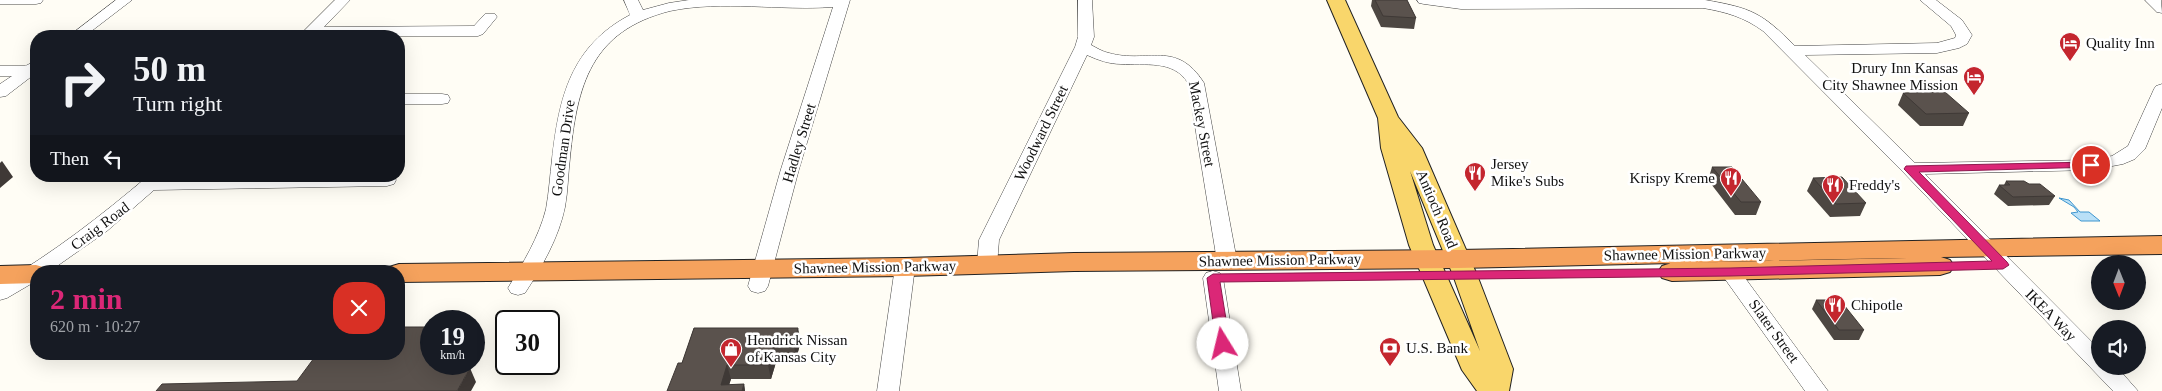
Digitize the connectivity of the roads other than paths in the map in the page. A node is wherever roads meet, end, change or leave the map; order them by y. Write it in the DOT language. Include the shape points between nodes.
graph roads {
  1 [pos="0,0"];
  2 [pos="36,0"];
  3 [pos="120,0"];
  4 [pos="125,0"];
  5 [pos="343,0"];
  6 [pos="1085,0"];
  7 [pos="1336,0"];
  8 [pos="1424,0"];
  9 [pos="1927,0"];
  10 [pos="2152,0"];
  11 [pos="843,1"];
  12 [pos="634,8"];
  13 [pos="2162,9"];
  14 [pos="490,17"];
  15 [pos="84,30"];
  16 [pos="313,30"];
  17 [pos="405,32"];
  18 [pos="1083,47"];
  19 [pos="1791,51"];
  20 [pos="1108,58"];
  21 [pos="1075,67"];
  22 [pos="30,68"];
  23 [pos="30,70"];
  24 [pos="0,71"];
  25 [pos="2162,89"];
  26 [pos="0,92"];
  27 [pos="405,99"];
  28 [pos="442,99"];
  29 [pos="1388,118"];
  30 [pos="1910,169"];
  31 [pos="154,182"];
  32 [pos="2162,246"];
  33 [pos="1803,251"];
  34 [pos="1994,257"];
  35 [pos="2162,262"];
  36 [pos="51,265"];
  37 [pos="987,265"];
  38 [pos="1462,267"];
  39 [pos="1431,268"];
  40 [pos="1220,269"];
  41 [pos="405,272"];
  42 [pos="1730,272"];
  43 [pos="904,275"];
  44 [pos="760,278"];
  45 [pos="30,279"];
  46 [pos="523,280"];
  47 [pos="0,288"];
  48 [pos="405,289"];
  49 [pos="2091,355"];
  50 [pos="2111,375"];
  51 [pos="888,391"];
  52 [pos="1230,391"];
  53 [pos="1494,391"];
  54 [pos="1817,391"];
  55 [pos="2127,391"];
  1 -- 2 [label="street"];
  3 -- 4 [label="street"];
  4 -- 15 [label="street"];
  5 -- 16 [label="street"];
  6 -- 18 [label="street, Woodward Street" via="1086,36"];
  7 -- 29 [label="main road, Antioch Road"];
  8 -- 19 [label="street, IKEA Way" via="1461,5 1716,5 1753,17"];
  9 -- 19 [label="street" via="1957,23 1964,35 1962,41 1938,48"];
  10 -- 13 [label="street"];
  11 -- 12 [label="street, Goodman Drive"];
  11 -- 44 [label="street, Hadley Street" via="790,169"];
  12 -- 46 [label="street, Goodman Drive" via="601,40 574,87 565,124 554,211"];
  14 -- 17 [label="street" via="478,31"];
  18 -- 20 [label="street, Mackey Street"];
  18 -- 21 [label="street, Woodward Street"];
  19 -- 30 [label="street, IKEA Way"];
  20 -- 21 [label="street, Mackey Street"];
  20 -- 40 [label="street, Mackey Street" via="1168,61 1189,70 1193,76"];
  21 -- 37 [label="street, Woodward Street" via="989,240"];
  22 -- 24 [label="street"];
  23 -- 26 [label="street"];
  25 -- 30 [label="street" via="2136,149 2117,160 2076,166"];
  27 -- 28 [label="street"];
  29 -- 38 [label="main road, Antioch Road" via="1411,148"];
  29 -- 39 [label="main road, Antioch Road" via="1392,148"];
  30 -- 34 [label="street, IKEA Way"];
  31 -- 36 [label="street, Craig Road"];
  32 -- 34 [label="highway, Shawnee Mission Parkway"];
  33 -- 34 [label="highway, Shawnee Mission Parkway"];
  33 -- 38 [label="highway, Shawnee Mission Parkway"];
  33 -- 42 [label="highway" via="1736,265"];
  34 -- 35 [label="highway, Shawnee Mission Parkway"];
  34 -- 42 [label="highway, Shawnee Mission Parkway"];
  34 -- 49 [label="street, IKEA Way"];
  37 -- 40 [label="highway, Shawnee Mission Parkway" via="1074,262"];
  37 -- 43 [label="highway, Shawnee Mission Parkway"];
  38 -- 39 [label="highway, Shawnee Mission Parkway"];
  38 -- 42 [label="highway, Shawnee Mission Parkway"];
  38 -- 53 [label="main road, Antioch Road" via="1500,368"];
  39 -- 40 [label="highway, Shawnee Mission Parkway"];
  39 -- 53 [label="main road, Antioch Road" via="1475,370"];
  40 -- 43 [label="highway, Shawnee Mission Parkway"];
  40 -- 52 [label="street, Mackey Street"];
  41 -- 46 [label="highway, Shawnee Mission Parkway"];
  42 -- 54 [label="street, Slater Street"];
  43 -- 44 [label="highway, Shawnee Mission Parkway"];
  43 -- 51 [label="street"];
  44 -- 46 [label="highway, Shawnee Mission Parkway"];
  45 -- 47 [label="highway"];
  46 -- 48 [label="highway, Shawnee Mission Parkway"];
  50 -- 55 [label="street, IKEA Way"];
}
